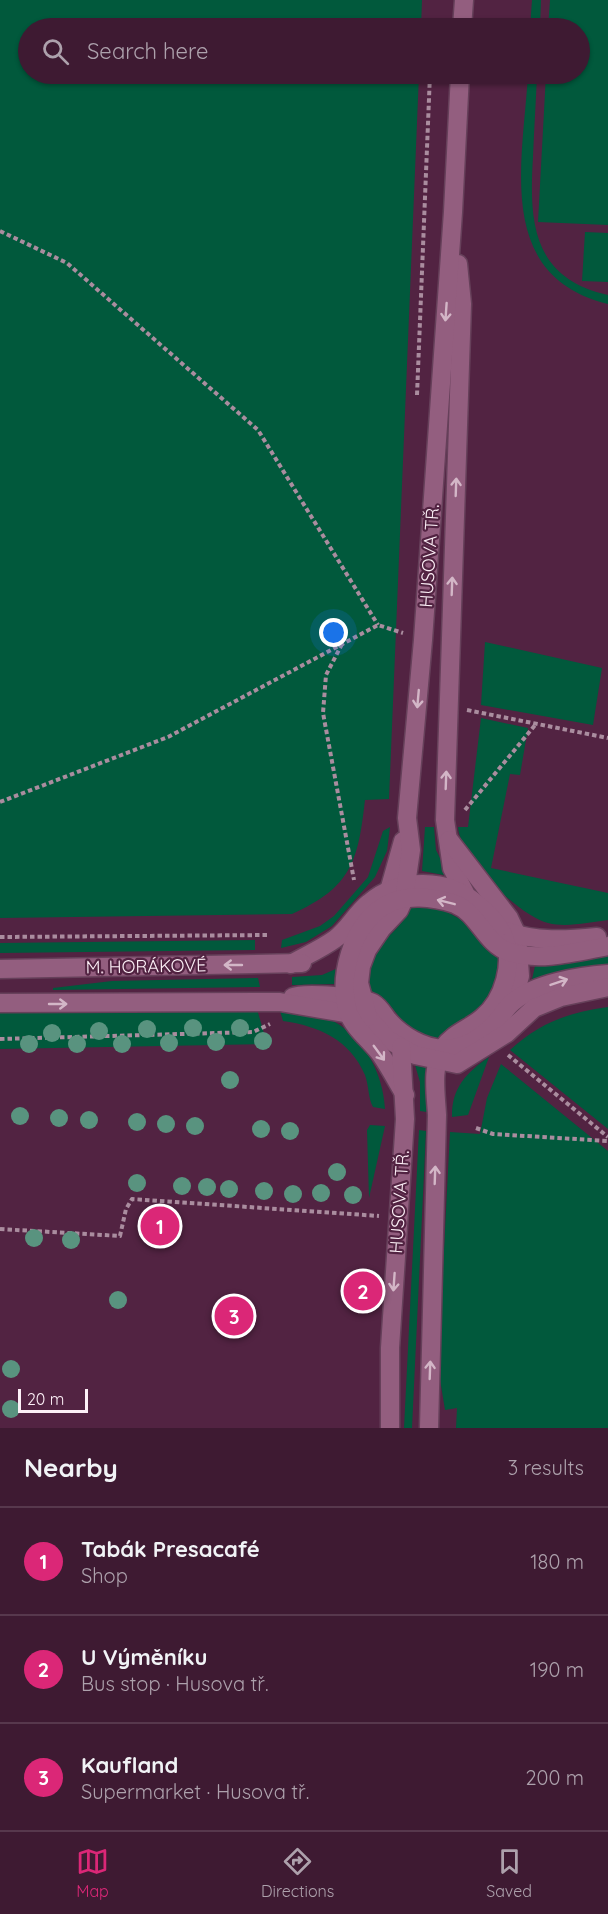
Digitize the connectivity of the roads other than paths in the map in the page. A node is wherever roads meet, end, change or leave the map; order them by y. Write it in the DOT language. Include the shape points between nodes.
graph roads {
  1 [pos="464,0"];
  2 [pos="463,18"];
  3 [pos="459,84"];
  4 [pos="453,212"];
  5 [pos="448,839"];
  6 [pos="465,893"];
  7 [pos="396,894"];
  8 [pos="500,929"];
  9 [pos="517,935"];
  10 [pos="608,936"];
  11 [pos="357,940"];
  12 [pos="608,946"];
  13 [pos="513,953"];
  14 [pos="291,964"];
  15 [pos="0,969"];
  16 [pos="608,974"];
  17 [pos="608,987"];
  18 [pos="513,1001"];
  19 [pos="0,1003"];
  20 [pos="347,1007"];
  21 [pos="366,1009"];
  22 [pos="469,1045"];
  23 [pos="401,1047"];
  24 [pos="441,1055"];
  25 [pos="457,1064"];
  26 [pos="405,1095"];
  27 [pos="437,1115"];
  28 [pos="390,1428"];
  29 [pos="429,1428"];
  1 -- 2 [label="street"];
  3 -- 4 [label="street, HUSOVA TŘ."];
  5 -- 4 [label="street, HUSOVA TŘ., one-way" via="445,820 462,304"];
  4 -- 7 [label="street, HUSOVA TŘ., one-way" via="407,834 399,850"];
  5 -- 6 [label="street, HUSOVA TŘ." via="452,868"];
  5 -- 9 [label="street" via="509,918"];
  6 -- 7 [label="street" via="434,885"];
  6 -- 8 [label="street"];
  7 -- 11 [label="street" via="374,915"];
  13 -- 7 [label="street, one-way" via="491,939 475,918 457,905"];
  7 -- 14 [label="street" via="369,902 336,938"];
  7 -- 21 [label="street" via="399,910 367,950 361,966 359,983"];
  8 -- 9 [label="street"];
  8 -- 13 [label="street"];
  9 -- 10 [label="street" via="565,941"];
  9 -- 13 [label="street"];
  11 -- 14 [label="street, M. HORÁKOVÉ" via="317,962"];
  11 -- 20 [label="street" via="344,976"];
  12 -- 13 [label="street" via="555,956"];
  13 -- 18 [label="street" via="520,976"];
  13 -- 24 [label="street" via="498,1000 483,1018 457,1033"];
  14 -- 15 [label="street, M. HORÁKOVÉ, one-way"];
  18 -- 16 [label="street, one-way" via="574,977"];
  17 -- 25 [label="street" via="561,997 534,1008 489,1046"];
  18 -- 22 [label="street" via="498,1021"];
  19 -- 20 [label="street, M. HORÁKOVÉ, one-way" via="274,1002 317,994"];
  20 -- 21 [label="street, M. HORÁKOVÉ"];
  20 -- 26 [label="street, one-way"];
  21 -- 23 [label="street" via="387,1040"];
  21 -- 24 [label="street" via="376,1004 409,1038"];
  22 -- 24 [label="street"];
  22 -- 25 [label="street"];
  23 -- 24 [label="street" via="415,1055"];
  23 -- 26 [label="street, HUSOVA TŘ."];
  24 -- 25 [label="street"];
  24 -- 27 [label="street, HUSOVA TŘ." via="436,1071"];
  25 -- 27 [label="street"];
  26 -- 28 [label="street, HUSOVA TŘ., one-way" via="390,1348"];
  29 -- 27 [label="street, HUSOVA TŘ., one-way"];
}
